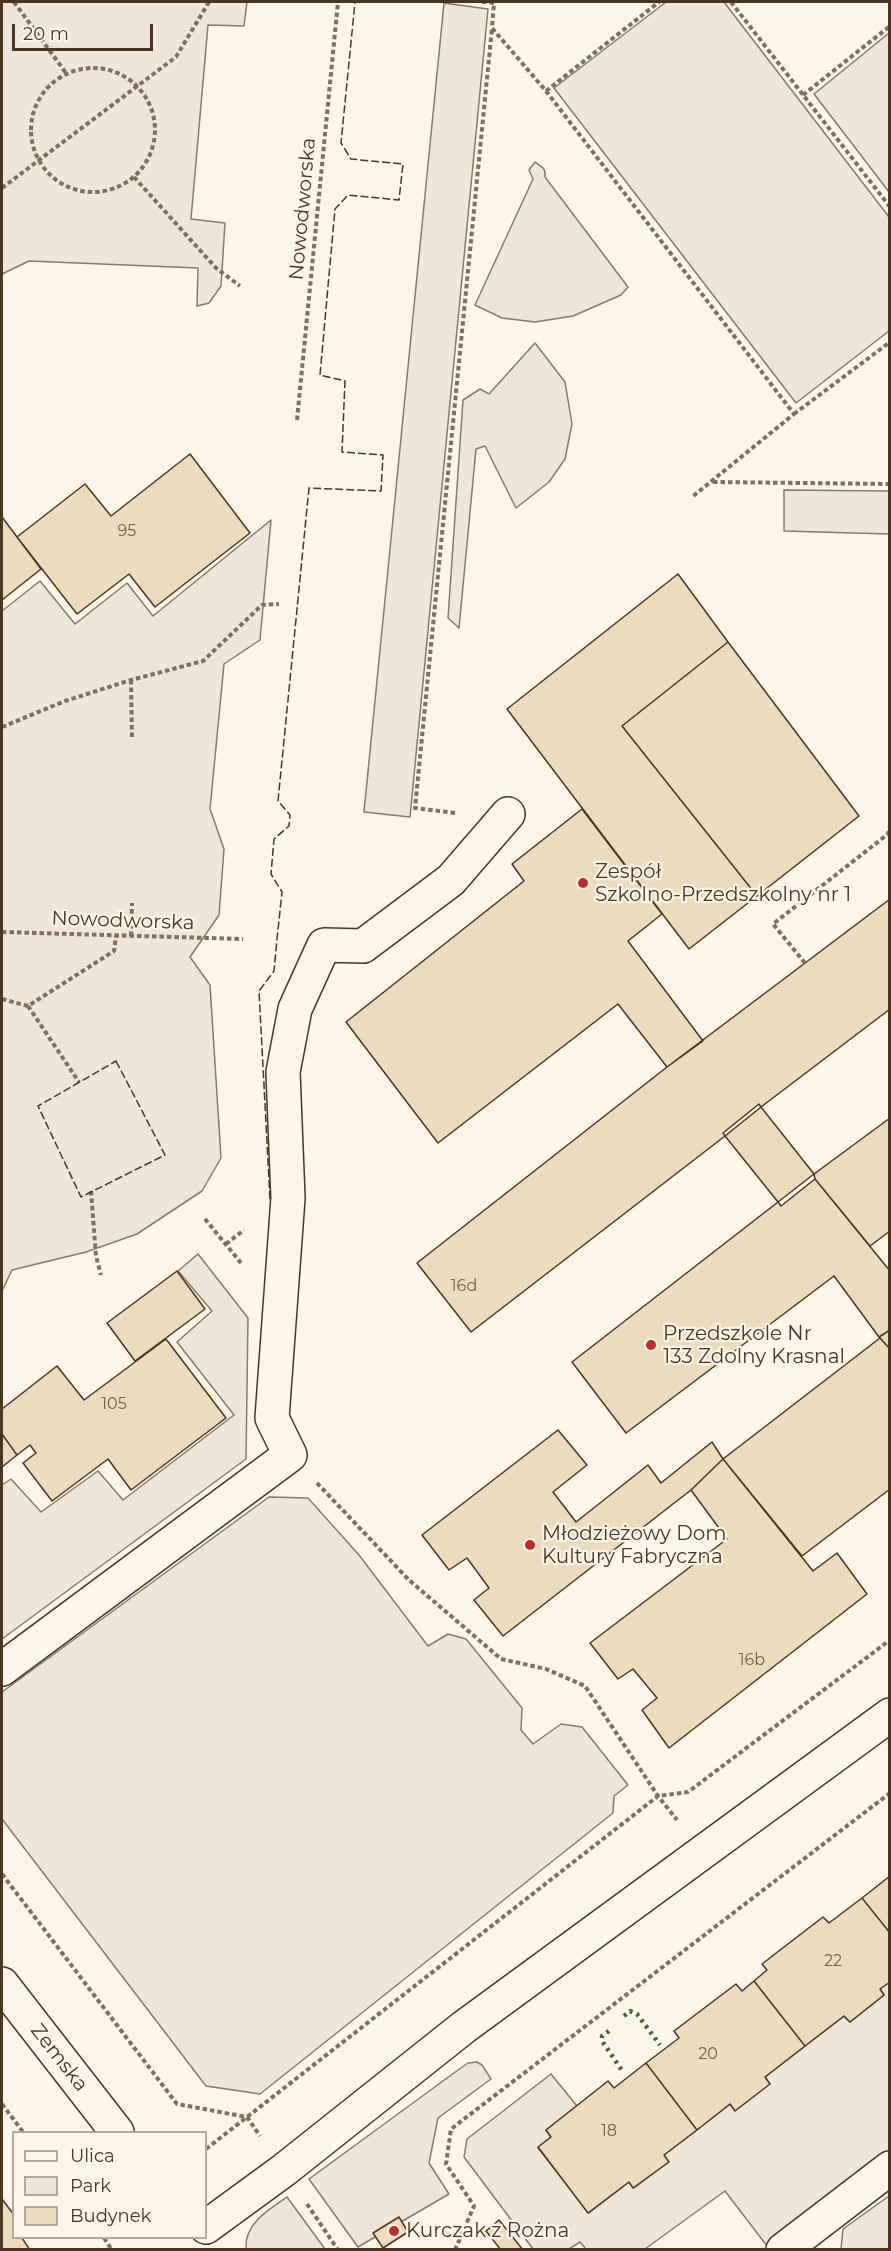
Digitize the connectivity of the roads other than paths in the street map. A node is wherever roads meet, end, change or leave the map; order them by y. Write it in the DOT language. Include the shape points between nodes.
graph roads {
  1 [pos="508,814"];
  2 [pos="2,1669"];
  3 [pos="890,1715"];
  4 [pos="2,1984"];
  5 [pos="115,2131"];
  6 [pos="890,2168"];
  7 [pos="207,2226"];
  8 [pos="783,2250"];
  1 -- 2 [label="street" via="451,880 363,946 324,945 295,1009 283,1072 288,1198 272,1418 290,1455"];
  3 -- 7 [label="street" via="464,2027"];
  4 -- 5 [label="street, Zemska"];
  6 -- 8 [label="street"];
}
